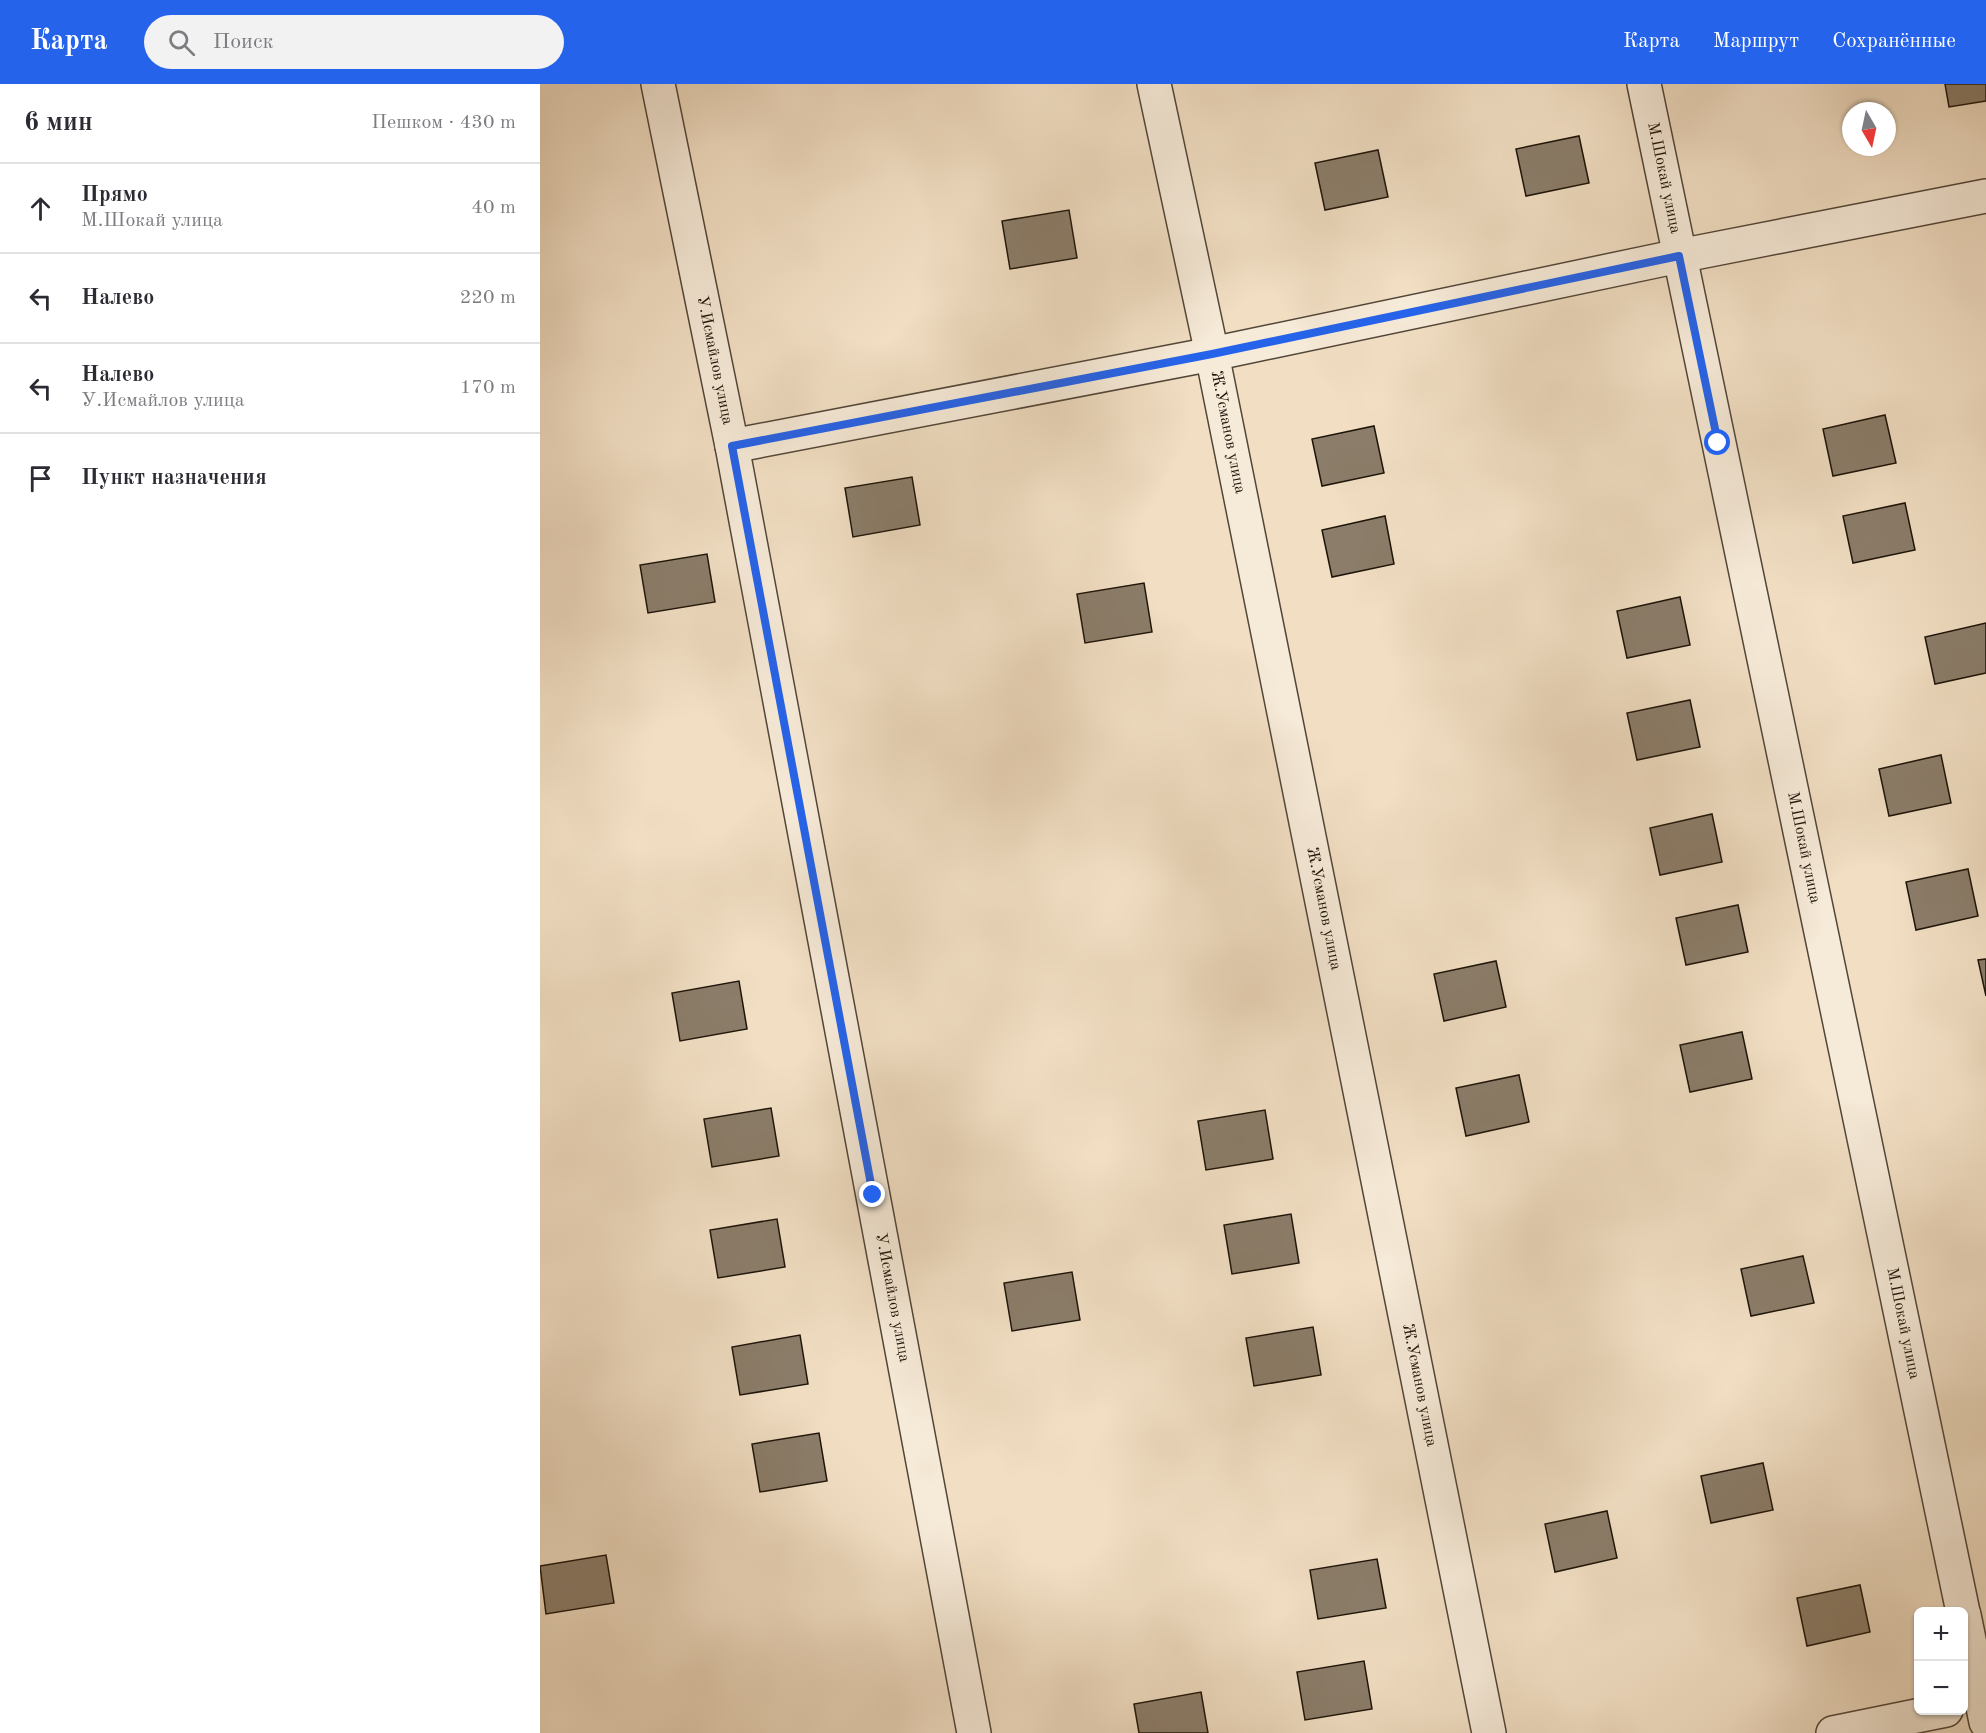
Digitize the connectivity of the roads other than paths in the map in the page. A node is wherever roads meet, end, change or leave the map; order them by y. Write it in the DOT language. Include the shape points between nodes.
graph roads {
  1 [pos="658,84"];
  2 [pos="1154,84"];
  3 [pos="1644,84"];
  4 [pos="1986,196"];
  5 [pos="1679,256"];
  6 [pos="1212,354"];
  7 [pos="732,446"];
  8 [pos="1962,1607"];
  9 [pos="1968,1643"];
  10 [pos="1979,1709"];
  11 [pos="1921,1715"];
  12 [pos="974,1733"];
  13 [pos="1489,1733"];
  14 [pos="1833,1733"];
  1 -- 7 [label="street, У.Исмайлов улица"];
  2 -- 6 [label="street, Ж.Усманов улица"];
  3 -- 5 [label="street, М.Шокай улица"];
  4 -- 5 [label="street"];
  5 -- 6 [label="street"];
  5 -- 8 [label="street, М.Шокай улица"];
  6 -- 7 [label="street"];
  6 -- 13 [label="street, Ж.Усманов улица"];
  7 -- 12 [label="street, У.Исмайлов улица"];
  9 -- 10 [label="street, М.Шокай улица"];
  11 -- 14 [label="street"];
}
